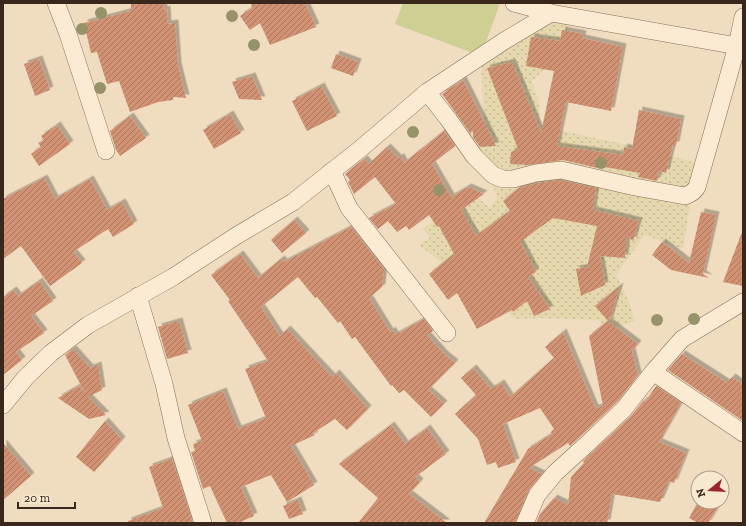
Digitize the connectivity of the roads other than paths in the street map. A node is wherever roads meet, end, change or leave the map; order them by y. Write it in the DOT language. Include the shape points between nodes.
graph roads {
  1 [pos="56,3"];
  2 [pos="520,4"];
  3 [pos="551,13"];
  4 [pos="743,17"];
  5 [pos="740,46"];
  6 [pos="427,92"];
  7 [pos="106,151"];
  8 [pos="332,171"];
  9 [pos="138,296"];
  10 [pos="743,302"];
  11 [pos="447,333"];
  12 [pos="653,372"];
  13 [pos="3,405"];
  14 [pos="743,433"];
  15 [pos="203,523"];
  16 [pos="525,523"];
  1 -- 7 [label="street"];
  2 -- 3 [label="street"];
  3 -- 5 [label="street"];
  3 -- 6 [label="street"];
  4 -- 5 [label="street"];
  5 -- 6 [label="street" via="697,187 685,196 561,170 513,179 493,175 474,156"];
  6 -- 8 [label="street"];
  8 -- 9 [label="street" via="293,202"];
  8 -- 11 [label="street" via="349,208"];
  9 -- 13 [label="street" via="88,325 51,353 26,377"];
  9 -- 15 [label="street" via="164,384 176,438"];
  10 -- 12 [label="street" via="682,339"];
  12 -- 14 [label="street"];
  12 -- 16 [label="street" via="624,409 555,473 537,495"];
}
